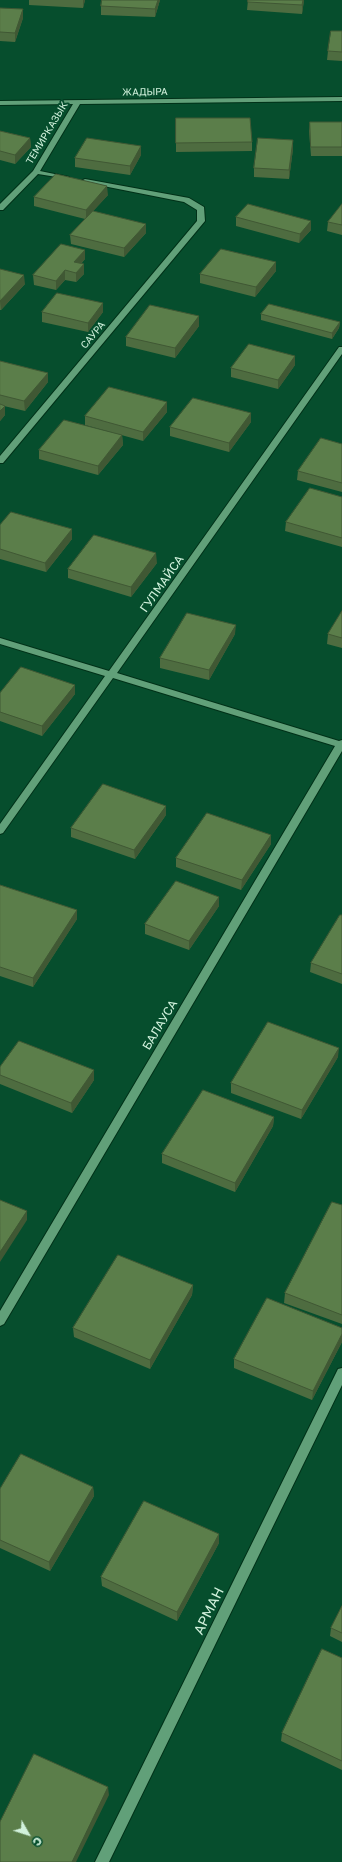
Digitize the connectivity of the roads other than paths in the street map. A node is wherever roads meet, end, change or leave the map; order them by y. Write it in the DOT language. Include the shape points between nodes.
graph roads {
  1 [pos="342,99"];
  2 [pos="0,103"];
  3 [pos="77,103"];
  4 [pos="36,172"];
  5 [pos="0,208"];
  6 [pos="342,349"];
  7 [pos="0,461"];
  8 [pos="0,642"];
  9 [pos="112,674"];
  10 [pos="342,744"];
  11 [pos="0,831"];
  12 [pos="0,1320"];
  13 [pos="342,1373"];
  14 [pos="102,1862"];
  1 -- 3 [label="street, ЖАДЫРА"];
  2 -- 3 [label="street, ЖАДЫРА"];
  3 -- 4 [label="street, ТЕМИРКАЗЫК"];
  4 -- 5 [label="street, ТЕМИРКАЗЫК"];
  4 -- 7 [label="street, САУРА" via="186,200 201,209 202,221"];
  6 -- 9 [label="street, ГУЛМАЙСА"];
  8 -- 9 [label="street"];
  9 -- 10 [label="street"];
  9 -- 11 [label="street, ГУЛМАЙСА"];
  10 -- 12 [label="street, БАЛАУСА"];
  13 -- 14 [label="street, АРМАН"];
}
